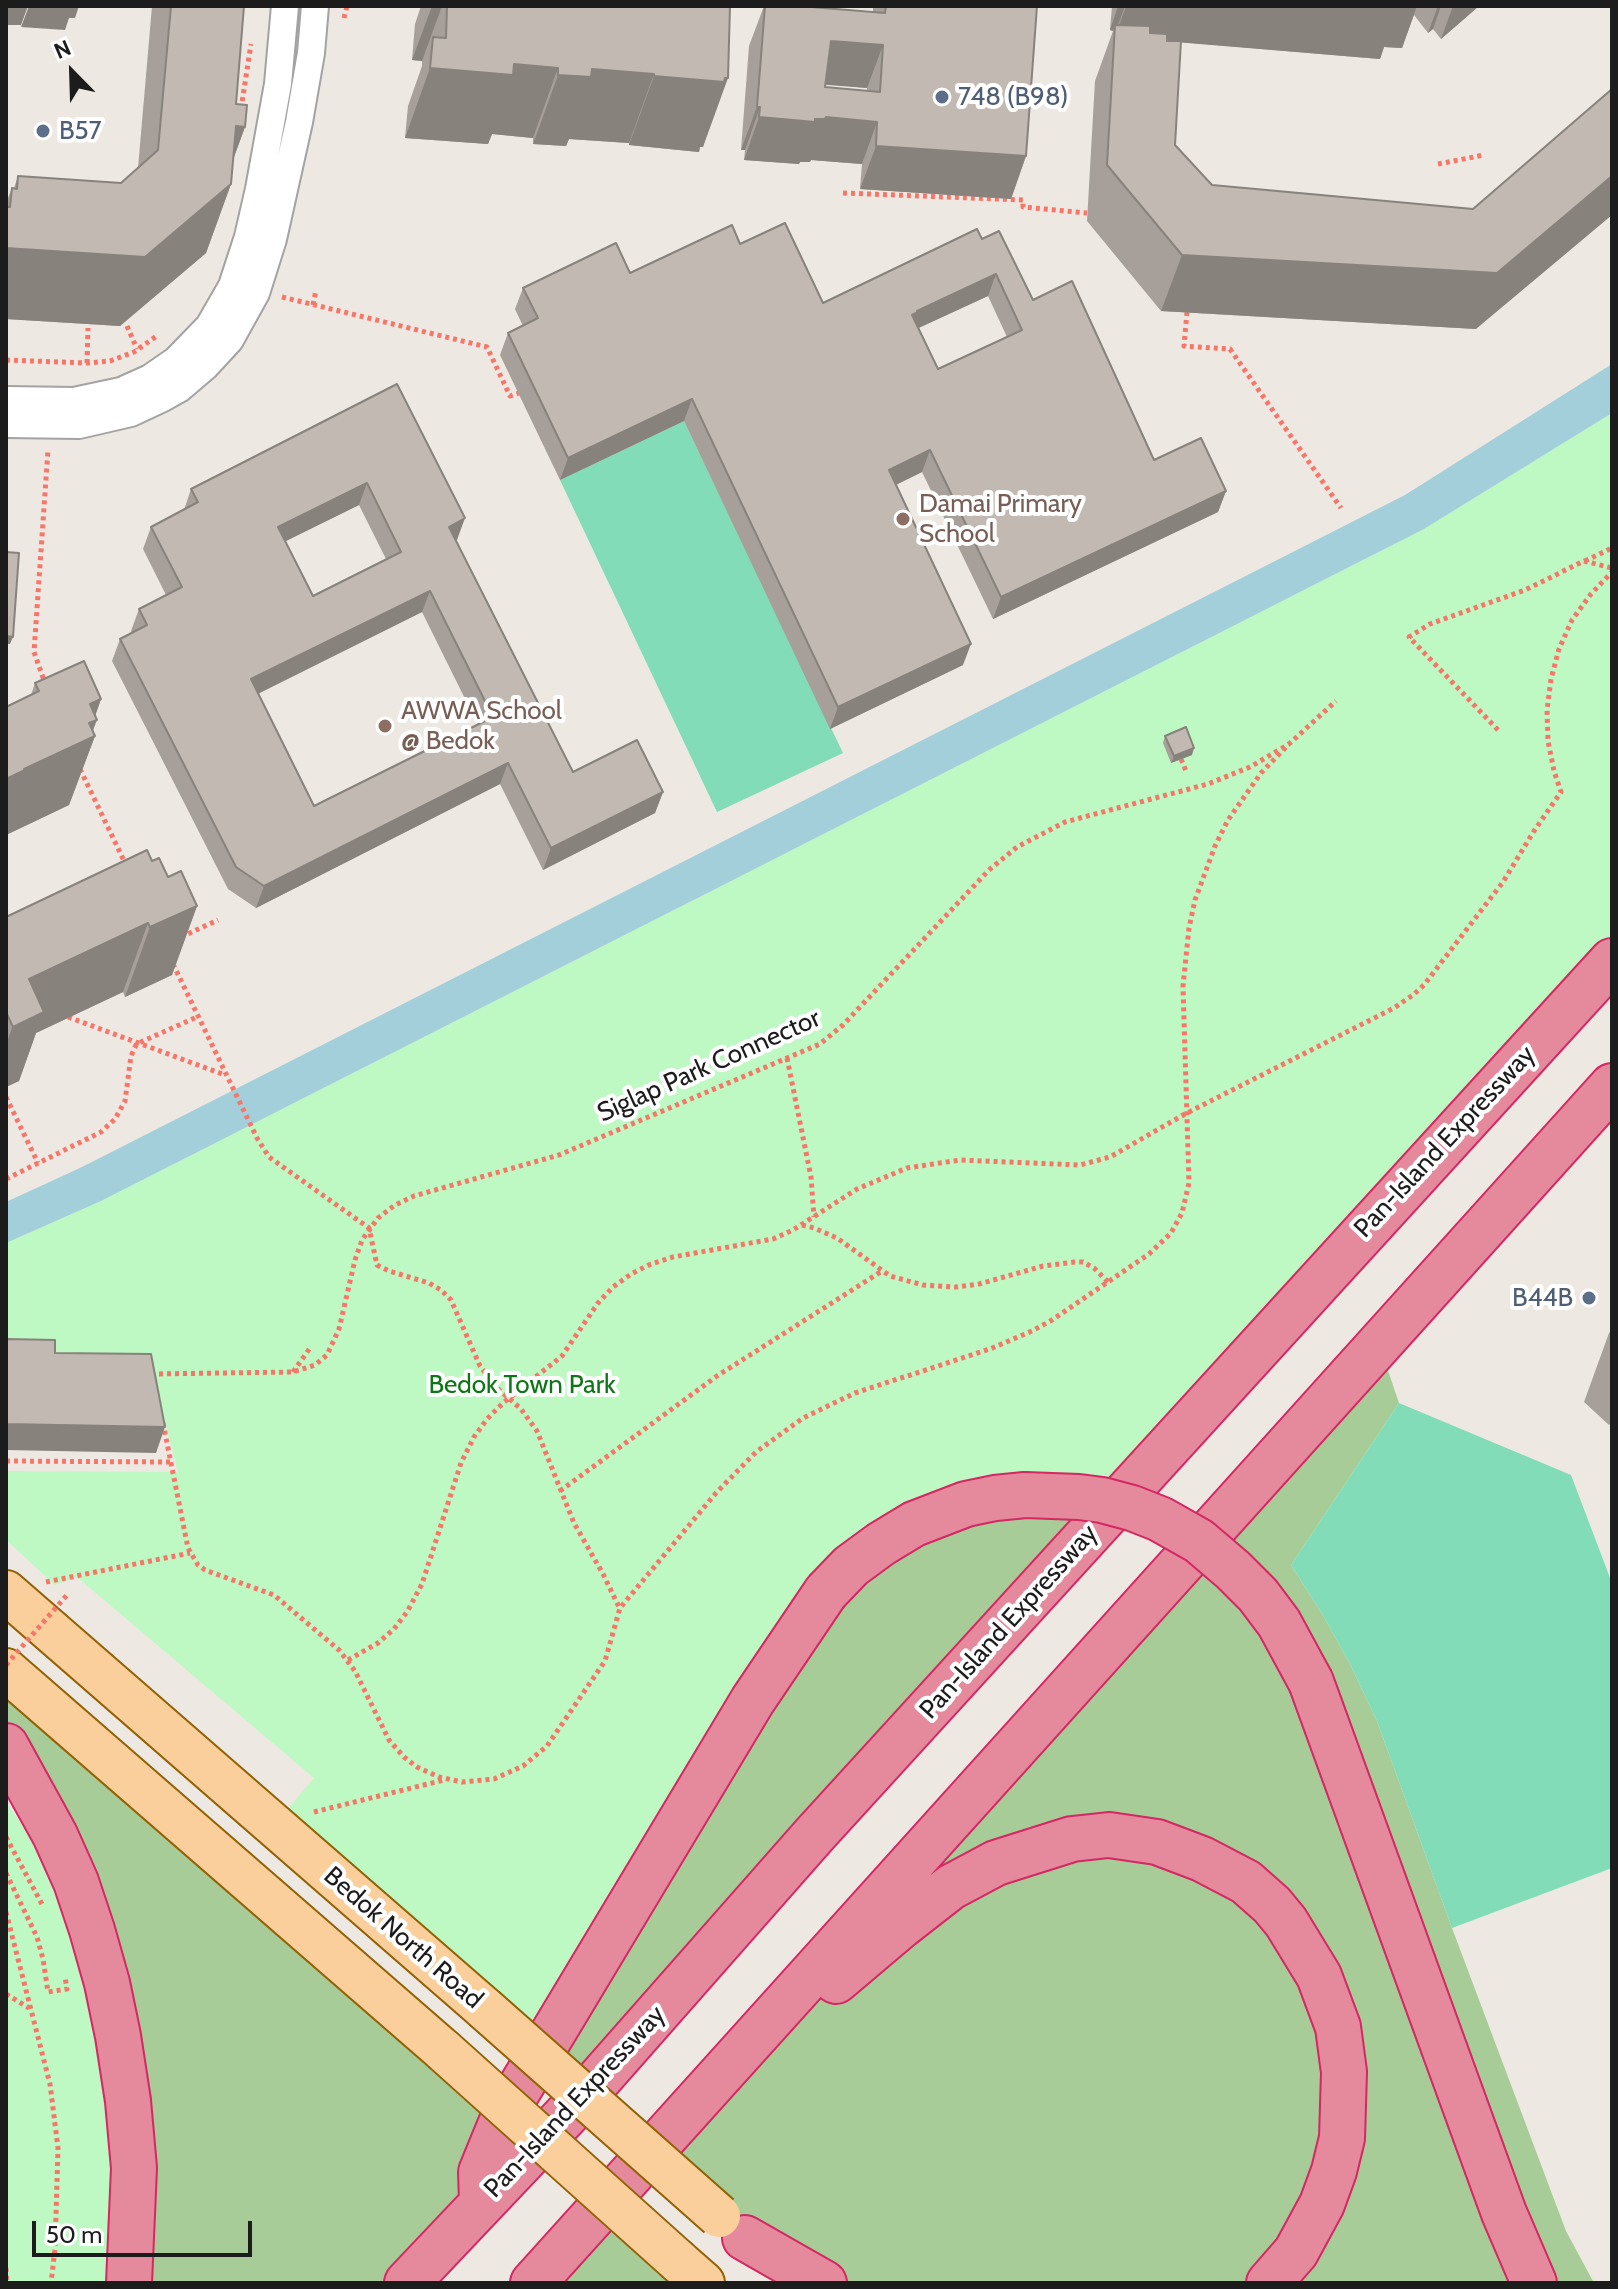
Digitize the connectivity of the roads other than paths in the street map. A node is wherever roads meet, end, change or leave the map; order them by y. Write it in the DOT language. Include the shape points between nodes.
graph roads {
  1 [pos="285,6"];
  2 [pos="315,6"];
  3 [pos="6,400"];
  4 [pos="6,424"];
  5 [pos="1612,961"];
  6 [pos="1612,1086"];
  7 [pos="22,1588"];
  8 [pos="6,1668"];
  9 [pos="6,1746"];
  10 [pos="703,2095"];
  11 [pos="482,2201"];
  12 [pos="732,2227"];
  13 [pos="690,2272"];
  14 [pos="129,2283"];
  15 [pos="407,2283"];
  16 [pos="533,2283"];
  17 [pos="800,2283"];
  18 [pos="824,2283"];
  19 [pos="1269,2283"];
  20 [pos="1534,2283"];
  1 -- 3 [label="street" via="278,84 248,237 232,286 209,326 176,360 121,391 66,402"];
  2 -- 4 [label="street" via="299,122 273,239 256,293 230,340 179,389 131,413 79,425"];
  5 -- 11 [label="highway, Pan-Island Expressway" via="815,1834 586,2094"];
  6 -- 10 [label="highway"];
  7 -- 12 [label="main road, Bedok North Road, bridge" via="271,1824"];
  8 -- 13 [label="main road, bridge"];
  9 -- 14 [label="highway" via="76,1882 107,1983 134,2168"];
  10 -- 16 [label="highway"];
  10 -- 19 [label="highway" via="925,1906 973,1875 1019,1854 1072,1839 1109,1835 1167,1845 1246,1882 1272,1905 1319,1976 1338,2027 1345,2089 1339,2155 1306,2235"];
  11 -- 15 [label="highway, Pan-Island Expressway"];
  11 -- 20 [label="highway, bridge" via="481,2172 506,2111 753,1700 826,1592 845,1571 914,1524 984,1500 1047,1495 1102,1500 1180,1529 1233,1570 1274,1616 1311,1682"];
  12 -- 17 [label="main road, Bedok North Road"];
  12 -- 18 [label="highway"];
}
